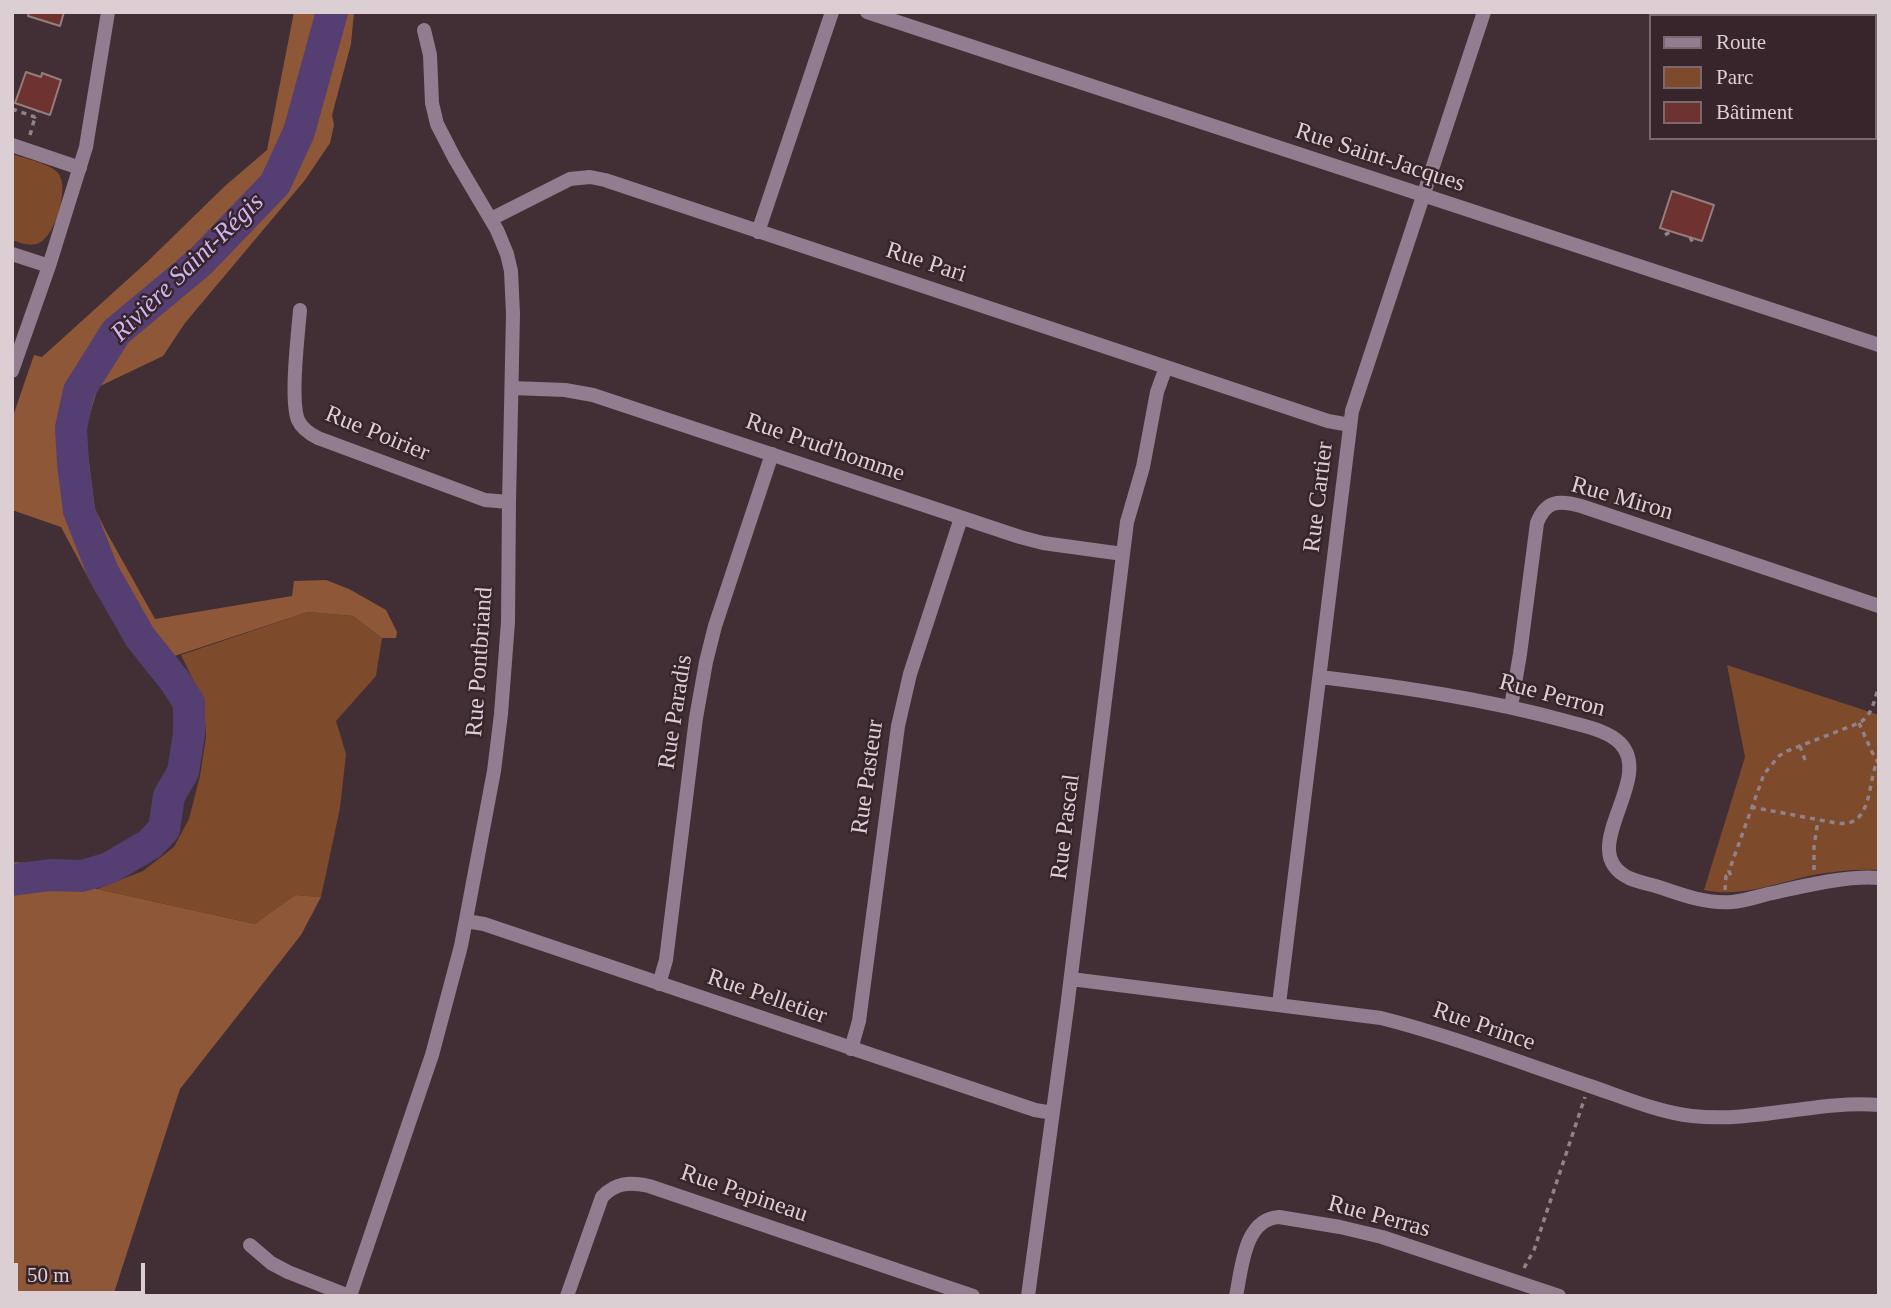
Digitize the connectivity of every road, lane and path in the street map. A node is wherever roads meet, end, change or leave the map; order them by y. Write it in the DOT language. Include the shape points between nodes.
graph roads {
  1 [pos="108,12"];
  2 [pos="832,12"];
  3 [pos="867,12"];
  4 [pos="1484,12"];
  5 [pos="424,30"];
  6 [pos="32,108"];
  7 [pos="12,109"];
  8 [pos="38,111"];
  9 [pos="30,116"];
  10 [pos="12,145"];
  11 [pos="80,167"];
  12 [pos="1423,195"];
  13 [pos="491,219"];
  14 [pos="1671,231"];
  15 [pos="758,232"];
  16 [pos="1665,235"];
  17 [pos="1690,237"];
  18 [pos="1694,245"];
  19 [pos="12,254"];
  20 [pos="49,267"];
  21 [pos="300,310"];
  22 [pos="1879,345"];
  23 [pos="1166,367"];
  24 [pos="12,371"];
  25 [pos="512,387"];
  26 [pos="1350,425"];
  27 [pos="772,454"];
  28 [pos="509,502"];
  29 [pos="961,518"];
  30 [pos="1123,554"];
  31 [pos="1879,606"];
  32 [pos="1320,677"];
  33 [pos="1879,686"];
  34 [pos="1511,707"];
  35 [pos="1859,723"];
  36 [pos="1800,746"];
  37 [pos="1805,760"];
  38 [pos="1878,763"];
  39 [pos="1751,807"];
  40 [pos="1818,820"];
  41 [pos="1813,875"];
  42 [pos="1879,878"];
  43 [pos="1725,893"];
  44 [pos="466,921"];
  45 [pos="1071,979"];
  46 [pos="659,984"];
  47 [pos="1279,1004"];
  48 [pos="851,1049"];
  49 [pos="1585,1097"];
  50 [pos="1879,1105"];
  51 [pos="1053,1113"];
  52 [pos="250,1245"];
  53 [pos="1523,1273"];
  54 [pos="349,1296"];
  55 [pos="567,1296"];
  56 [pos="973,1296"];
  57 [pos="1028,1296"];
  58 [pos="1236,1296"];
  59 [pos="1559,1296"];
  1 -- 11 [label="street"];
  2 -- 15 [label="street"];
  3 -- 12 [label="street, Rue Saint-Jacques"];
  4 -- 12 [label="street, Rue Cartier"];
  5 -- 13 [label="street, Rue Pontbriand" via="437,124"];
  6 -- 9 [label="path"];
  7 -- 9 [label="path"];
  8 -- 9 [label="path" via="36,117"];
  10 -- 11 [label="street"];
  11 -- 20 [label="street"];
  12 -- 22 [label="street, Rue Saint-Jacques"];
  12 -- 26 [label="street, Rue Cartier"];
  13 -- 15 [label="street, Rue Pari" via="570,180 590,177"];
  13 -- 25 [label="street, Rue Pontbriand" via="503,241 512,284"];
  14 -- 16 [label="path"];
  15 -- 23 [label="street, Rue Pari"];
  17 -- 18 [label="path"];
  19 -- 20 [label="street"];
  20 -- 24 [label="street"];
  21 -- 28 [label="street, Rue Poirier" via="295,400 302,427 318,438 485,500"];
  23 -- 26 [label="street, Rue Pari"];
  23 -- 30 [label="street, Rue Pascal"];
  25 -- 27 [label="street, Rue Prud'homme" via="593,395"];
  25 -- 28 [label="street, Rue Pontbriand"];
  26 -- 32 [label="street, Rue Cartier"];
  27 -- 29 [label="street, Rue Prud'homme"];
  27 -- 46 [label="street, Rue Paradis" via="706,662"];
  28 -- 44 [label="street, Rue Pontbriand" via="508,622 501,714"];
  29 -- 30 [label="street, Rue Prud'homme" via="1032,541"];
  29 -- 48 [label="street, Rue Pasteur" via="912,667 898,726 859,1021"];
  30 -- 45 [label="street, Rue Pascal"];
  31 -- 34 [label="street, Rue Miron" via="1581,506 1556,503 1544,510 1537,523"];
  32 -- 34 [label="street, Rue Perron"];
  32 -- 47 [label="street, Rue Cartier"];
  33 -- 35 [label="path" via="1869,715"];
  34 -- 42 [label="street, Rue Perron" via="1618,740 1628,757 1629,773 1609,853 1615,868 1628,877 1690,897 1724,902 1847,879"];
  35 -- 36 [label="path"];
  35 -- 38 [label="path"];
  36 -- 37 [label="path"];
  36 -- 39 [label="path" via="1770,765"];
  38 -- 40 [label="path" via="1864,809 1856,820 1844,825"];
  39 -- 40 [label="path"];
  39 -- 43 [label="path" via="1731,876 1726,876"];
  40 -- 41 [label="path"];
  44 -- 46 [label="street, Rue Pelletier"];
  44 -- 54 [label="street, Rue Pontbriand" via="432,1055"];
  45 -- 47 [label="street, Rue Prince"];
  45 -- 51 [label="street, Rue Pascal"];
  46 -- 48 [label="street, Rue Pelletier"];
  47 -- 50 [label="street, Rue Prince" via="1403,1024 1614,1095 1692,1116"];
  48 -- 51 [label="street, Rue Pelletier"];
  49 -- 53 [label="path"];
  51 -- 57 [label="street, Rue Pascal"];
  52 -- 54 [label="street" via="288,1272"];
  55 -- 56 [label="street, Rue Papineau" via="603,1197 614,1187 629,1183"];
  58 -- 59 [label="street, Rue Perras" via="1251,1237 1258,1225 1271,1217 1382,1237"];
}
